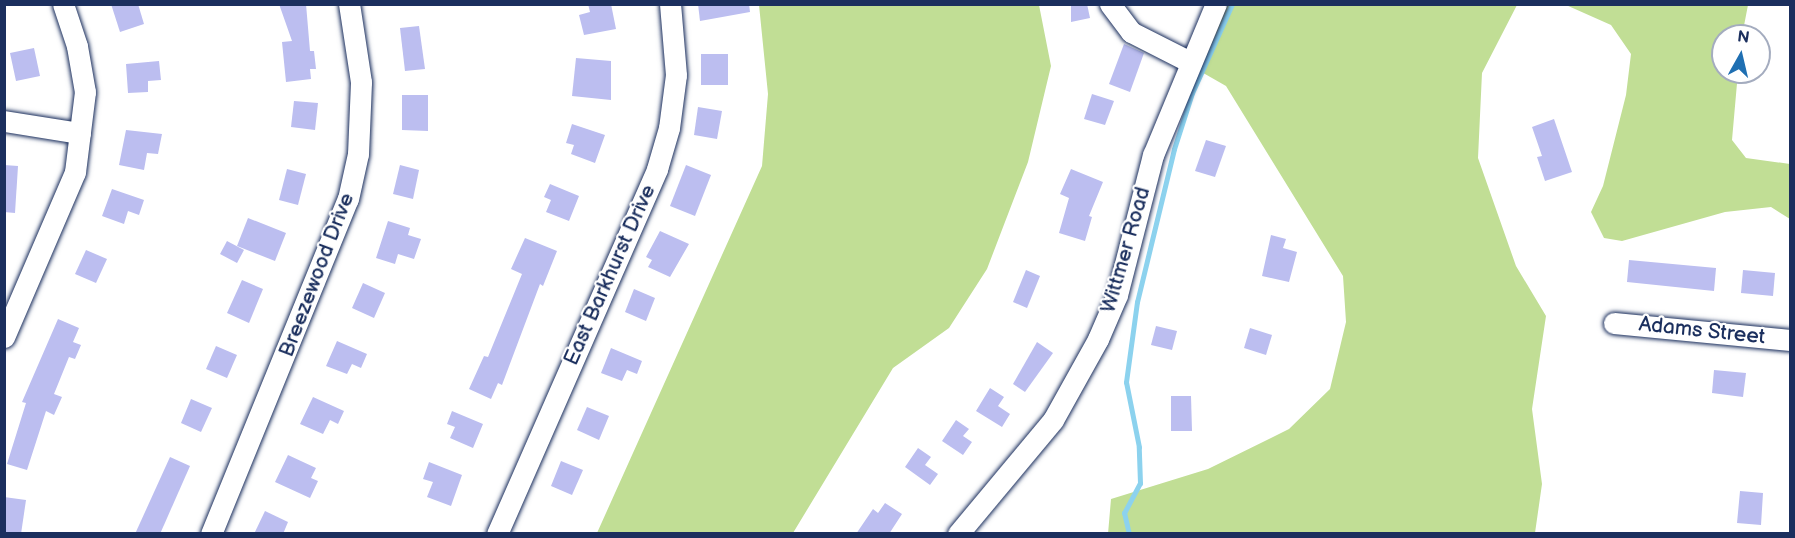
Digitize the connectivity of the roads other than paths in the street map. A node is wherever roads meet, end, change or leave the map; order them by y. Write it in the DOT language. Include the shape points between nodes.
graph roads {
  1 [pos="63,4"];
  2 [pos="350,4"];
  3 [pos="670,4"];
  4 [pos="1110,4"];
  5 [pos="1216,4"];
  6 [pos="1190,62"];
  7 [pos="4,121"];
  8 [pos="80,133"];
  9 [pos="1614,322"];
  10 [pos="4,337"];
  11 [pos="1791,340"];
  12 [pos="211,534"];
  13 [pos="497,534"];
  14 [pos="958,534"];
  1 -- 8 [label="street" via="85,92"];
  2 -- 12 [label="street, Breezewood Drive" via="361,82 358,154 348,199"];
  3 -- 13 [label="street, East Barkhurst Drive" via="676,75 669,128 657,169"];
  4 -- 6 [label="street" via="1131,32"];
  5 -- 6 [label="street, Wittmer Road"];
  6 -- 14 [label="street, Wittmer Road" via="1153,155 1117,296 1098,339 1053,420"];
  7 -- 8 [label="street"];
  8 -- 10 [label="street" via="75,172"];
  9 -- 11 [label="street, Adams Street"];
}
